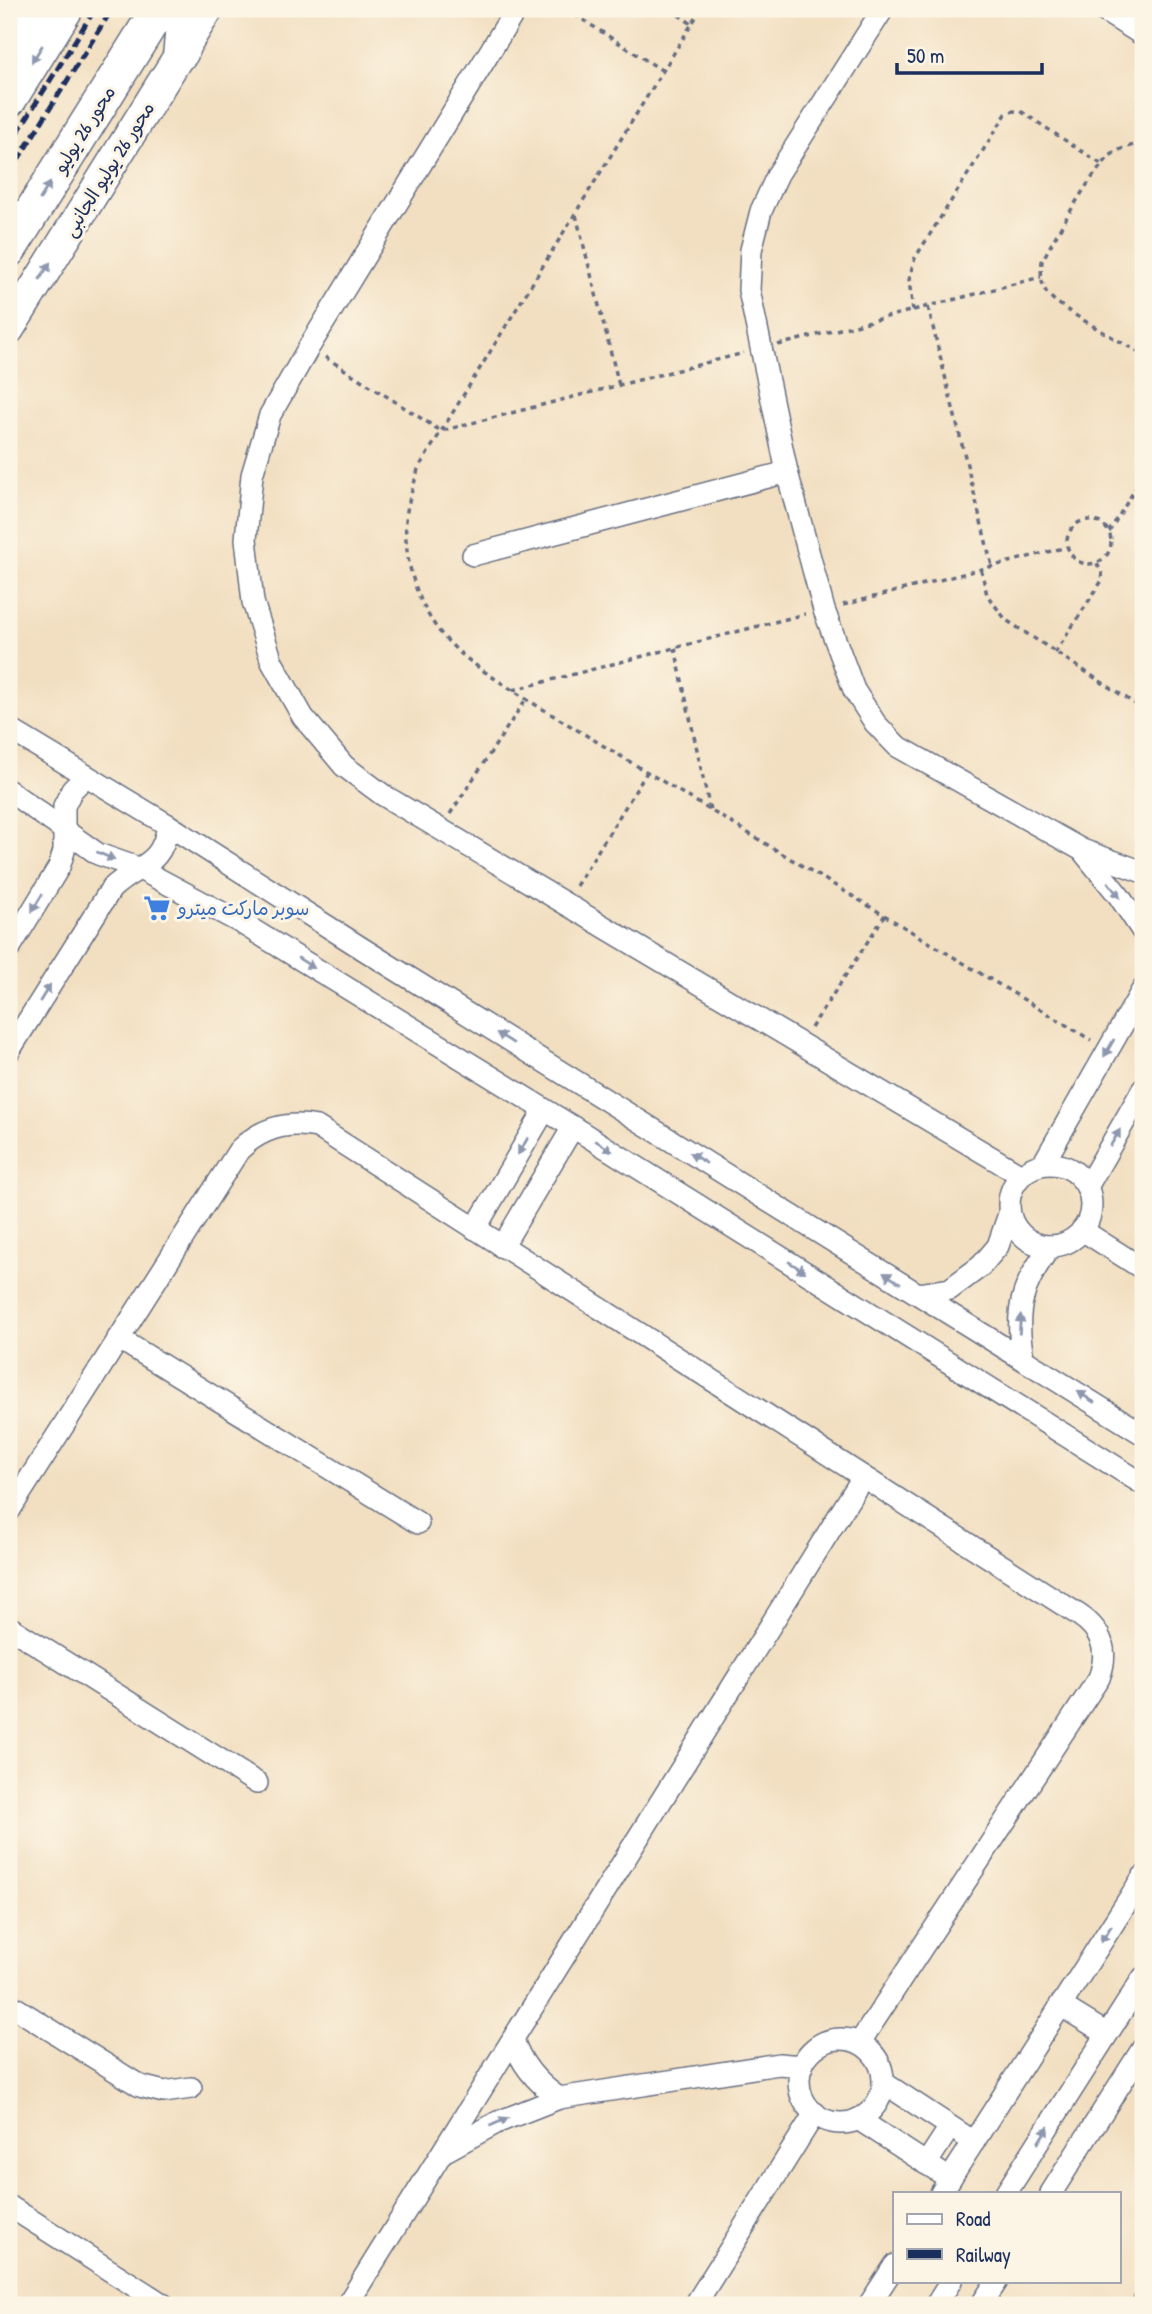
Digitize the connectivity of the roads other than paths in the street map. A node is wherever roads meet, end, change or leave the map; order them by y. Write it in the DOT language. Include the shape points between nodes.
graph roads {
  1 [pos="45,9"];
  2 [pos="65,9"];
  3 [pos="159,9"];
  4 [pos="185,9"];
  5 [pos="208,9"];
  6 [pos="516,9"];
  7 [pos="883,9"];
  8 [pos="1101,9"];
  9 [pos="1143,35"];
  10 [pos="9,48"];
  11 [pos="181,52"];
  12 [pos="9,99"];
  13 [pos="9,249"];
  14 [pos="9,329"];
  15 [pos="787,472"];
  16 [pos="473,555"];
  17 [pos="9,729"];
  18 [pos="86,776"];
  19 [pos="9,791"];
  20 [pos="168,825"];
  21 [pos="62,829"];
  22 [pos="1082,850"];
  23 [pos="138,868"];
  24 [pos="1143,872"];
  25 [pos="1143,932"];
  26 [pos="9,949"];
  27 [pos="1143,989"];
  28 [pos="9,1051"];
  29 [pos="1143,1089"];
  30 [pos="544,1111"];
  31 [pos="573,1127"];
  32 [pos="1043,1164"];
  33 [pos="1021,1175"];
  34 [pos="1087,1187"];
  35 [pos="1009,1214"];
  36 [pos="474,1229"];
  37 [pos="1082,1230"];
  38 [pos="1051,1246"];
  39 [pos="502,1247"];
  40 [pos="1143,1269"];
  41 [pos="918,1294"];
  42 [pos="118,1338"];
  43 [pos="1023,1357"];
  44 [pos="1143,1434"];
  45 [pos="863,1477"];
  46 [pos="1143,1484"];
  47 [pos="9,1511"];
  48 [pos="418,1523"];
  49 [pos="9,1627"];
  50 [pos="257,1783"];
  51 [pos="1143,1877"];
  52 [pos="1143,1978"];
  53 [pos="9,2004"];
  54 [pos="1060,2005"];
  55 [pos="1107,2034"];
  56 [pos="513,2039"];
  57 [pos="860,2042"];
  58 [pos="1143,2048"];
  59 [pos="802,2066"];
  60 [pos="884,2084"];
  61 [pos="191,2088"];
  62 [pos="559,2098"];
  63 [pos="815,2113"];
  64 [pos="858,2119"];
  65 [pos="950,2127"];
  66 [pos="974,2142"];
  67 [pos="442,2153"];
  68 [pos="926,2164"];
  69 [pos="945,2186"];
  70 [pos="1007,2192"];
  71 [pos="1052,2192"];
  72 [pos="9,2206"];
  73 [pos="893,2268"];
  74 [pos="950,2282"];
  75 [pos="995,2282"];
  76 [pos="164,2305"];
  77 [pos="347,2305"];
  78 [pos="695,2305"];
  79 [pos="869,2305"];
  80 [pos="936,2305"];
  81 [pos="981,2305"];
  1 -- 10 [label="highway"];
  2 -- 12 [label="highway, one-way"];
  13 -- 3 [label="highway, محور 26 يوليو, one-way"];
  4 -- 11 [label="highway"];
  5 -- 11 [label="main road, محور 26 يوليو الجانبى"];
  6 -- 33 [label="street" via="270,415 252,475 246,539 253,602 272,662 303,717 344,765 383,795"];
  7 -- 15 [label="street" via="778,174 761,211 751,250 749,290"];
  8 -- 9 [label="street"];
  14 -- 11 [label="main road, محور 26 يوليو الجانبى, one-way"];
  15 -- 16 [label="street"];
  15 -- 22 [label="street" via="824,610 854,690 876,723 897,746"];
  17 -- 18 [label="street"];
  18 -- 20 [label="street"];
  18 -- 21 [label="street" via="64,806"];
  19 -- 21 [label="street"];
  20 -- 23 [label="street" via="166,843 157,856"];
  41 -- 20 [label="street, one-way"];
  21 -- 23 [label="street, one-way" via="98,854"];
  21 -- 26 [label="street, one-way" via="64,850 59,867"];
  22 -- 24 [label="street"];
  22 -- 25 [label="street, one-way"];
  28 -- 23 [label="street, one-way" via="111,889"];
  23 -- 30 [label="street, one-way" via="243,924"];
  27 -- 32 [label="street, one-way"];
  34 -- 29 [label="street, one-way"];
  30 -- 31 [label="street"];
  30 -- 36 [label="street, one-way"];
  31 -- 39 [label="street"];
  31 -- 46 [label="street, one-way"];
  32 -- 33 [label="street"];
  32 -- 34 [label="street" via="1073,1171"];
  33 -- 35 [label="street" via="1012,1187"];
  34 -- 37 [label="street" via="1091,1209"];
  35 -- 38 [label="street" via="1024,1237"];
  35 -- 41 [label="street" via="998,1246 981,1266 950,1289"];
  36 -- 39 [label="street"];
  36 -- 42 [label="street" via="317,1127 294,1124 271,1129 248,1141 232,1160"];
  37 -- 38 [label="street" via="1063,1244"];
  37 -- 40 [label="street"];
  43 -- 38 [label="street, one-way" via="1018,1330 1024,1290"];
  39 -- 45 [label="street"];
  41 -- 43 [label="street"];
  42 -- 47 [label="street"];
  42 -- 48 [label="street"];
  44 -- 43 [label="street, one-way"];
  45 -- 56 [label="street"];
  45 -- 57 [label="street" via="1088,1621 1101,1638 1105,1658 1099,1678"];
  49 -- 50 [label="street"];
  51 -- 54 [label="street, one-way"];
  52 -- 55 [label="street"];
  53 -- 61 [label="street" via="140,2086 164,2092"];
  54 -- 55 [label="street"];
  54 -- 66 [label="street"];
  70 -- 55 [label="street, one-way"];
  56 -- 62 [label="street" via="525,2066"];
  56 -- 67 [label="street"];
  57 -- 59 [label="street" via="832,2039 819,2045"];
  57 -- 60 [label="street" via="882,2067"];
  58 -- 71 [label="street"];
  59 -- 62 [label="street" via="779,2064"];
  59 -- 63 [label="street" via="802,2096"];
  60 -- 64 [label="street" via="871,2111"];
  60 -- 65 [label="street"];
  67 -- 62 [label="street, one-way" via="498,2122"];
  63 -- 64 [label="street" via="835,2122"];
  63 -- 78 [label="street"];
  64 -- 68 [label="street"];
  65 -- 66 [label="street"];
  65 -- 68 [label="street"];
  66 -- 69 [label="street"];
  67 -- 77 [label="street"];
  68 -- 69 [label="street"];
  72 -- 76 [label="street"];
  73 -- 79 [label="street"];
  74 -- 80 [label="street"];
  75 -- 81 [label="street"];
}
